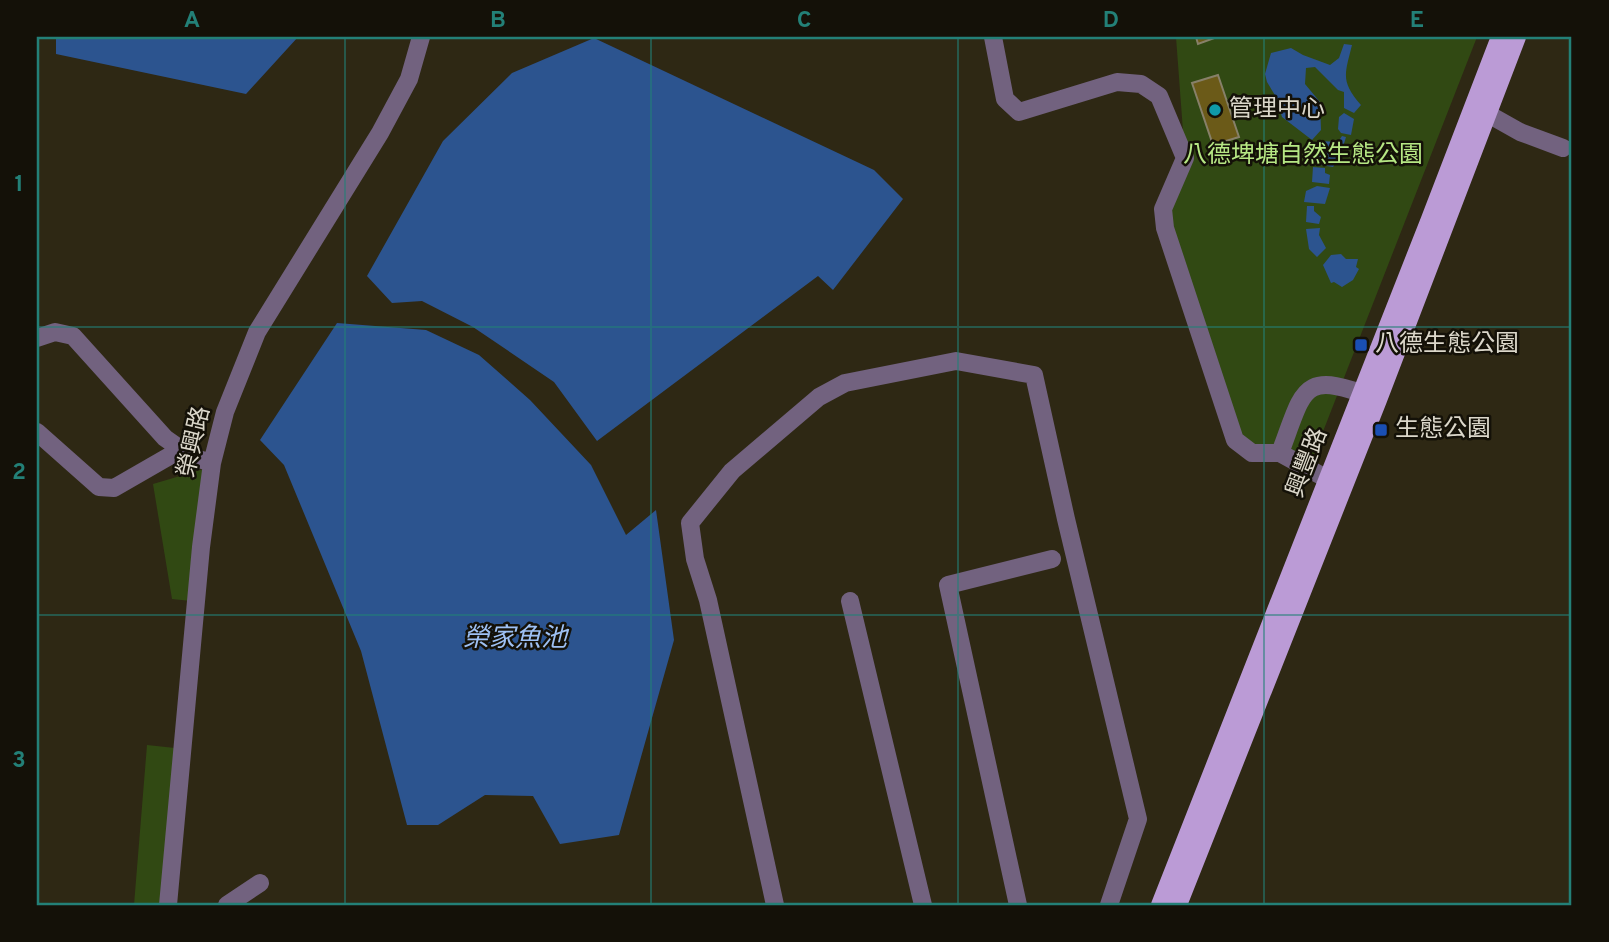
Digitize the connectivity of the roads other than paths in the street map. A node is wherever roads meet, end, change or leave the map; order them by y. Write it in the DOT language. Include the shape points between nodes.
graph roads {
  1 [pos="421,37"];
  2 [pos="993,37"];
  3 [pos="1500,37"];
  4 [pos="1517,37"];
  5 [pos="1488,114"];
  6 [pos="1563,148"];
  7 [pos="37,338"];
  8 [pos="1361,393"];
  9 [pos="1378,400"];
  10 [pos="37,432"];
  11 [pos="180,450"];
  12 [pos="1280,453"];
  13 [pos="212,463"];
  14 [pos="1336,484"];
  15 [pos="1052,559"];
  16 [pos="850,601"];
  17 [pos="260,883"];
  18 [pos="168,905"];
  19 [pos="227,905"];
  20 [pos="775,905"];
  21 [pos="923,905"];
  22 [pos="1018,905"];
  23 [pos="1109,905"];
  24 [pos="1160,905"];
  25 [pos="1178,905"];
  1 -- 13 [label="street, 榮興路" via="410,79 380,133 257,332 225,412"];
  2 -- 12 [label="street" via="1005,100 1019,112 1117,82 1141,84 1159,96 1185,158 1163,209 1165,228 1235,440 1252,453"];
  3 -- 8 [label="main road, 興豐路"];
  4 -- 5 [label="main road, 興豐路"];
  5 -- 6 [label="street"];
  5 -- 9 [label="main road, 興豐路"];
  7 -- 11 [label="street" via="55,332 73,336"];
  8 -- 9 [label="street"];
  8 -- 12 [label="street" via="1328,384 1312,386 1300,399"];
  8 -- 14 [label="main road, 興豐路"];
  9 -- 14 [label="main road, 興豐路"];
  10 -- 11 [label="street" via="99,487 114,488"];
  11 -- 13 [label="street"];
  12 -- 14 [label="street"];
  13 -- 18 [label="street, 榮興路"];
  14 -- 24 [label="main road, 興豐路"];
  14 -- 25 [label="main road, 興豐路"];
  15 -- 22 [label="street" via="948,584"];
  16 -- 21 [label="street"];
  17 -- 19 [label="street"];
  20 -- 23 [label="street" via="690,523 732,471 818,397 845,383 956,361 1034,375 1138,819"];
}
